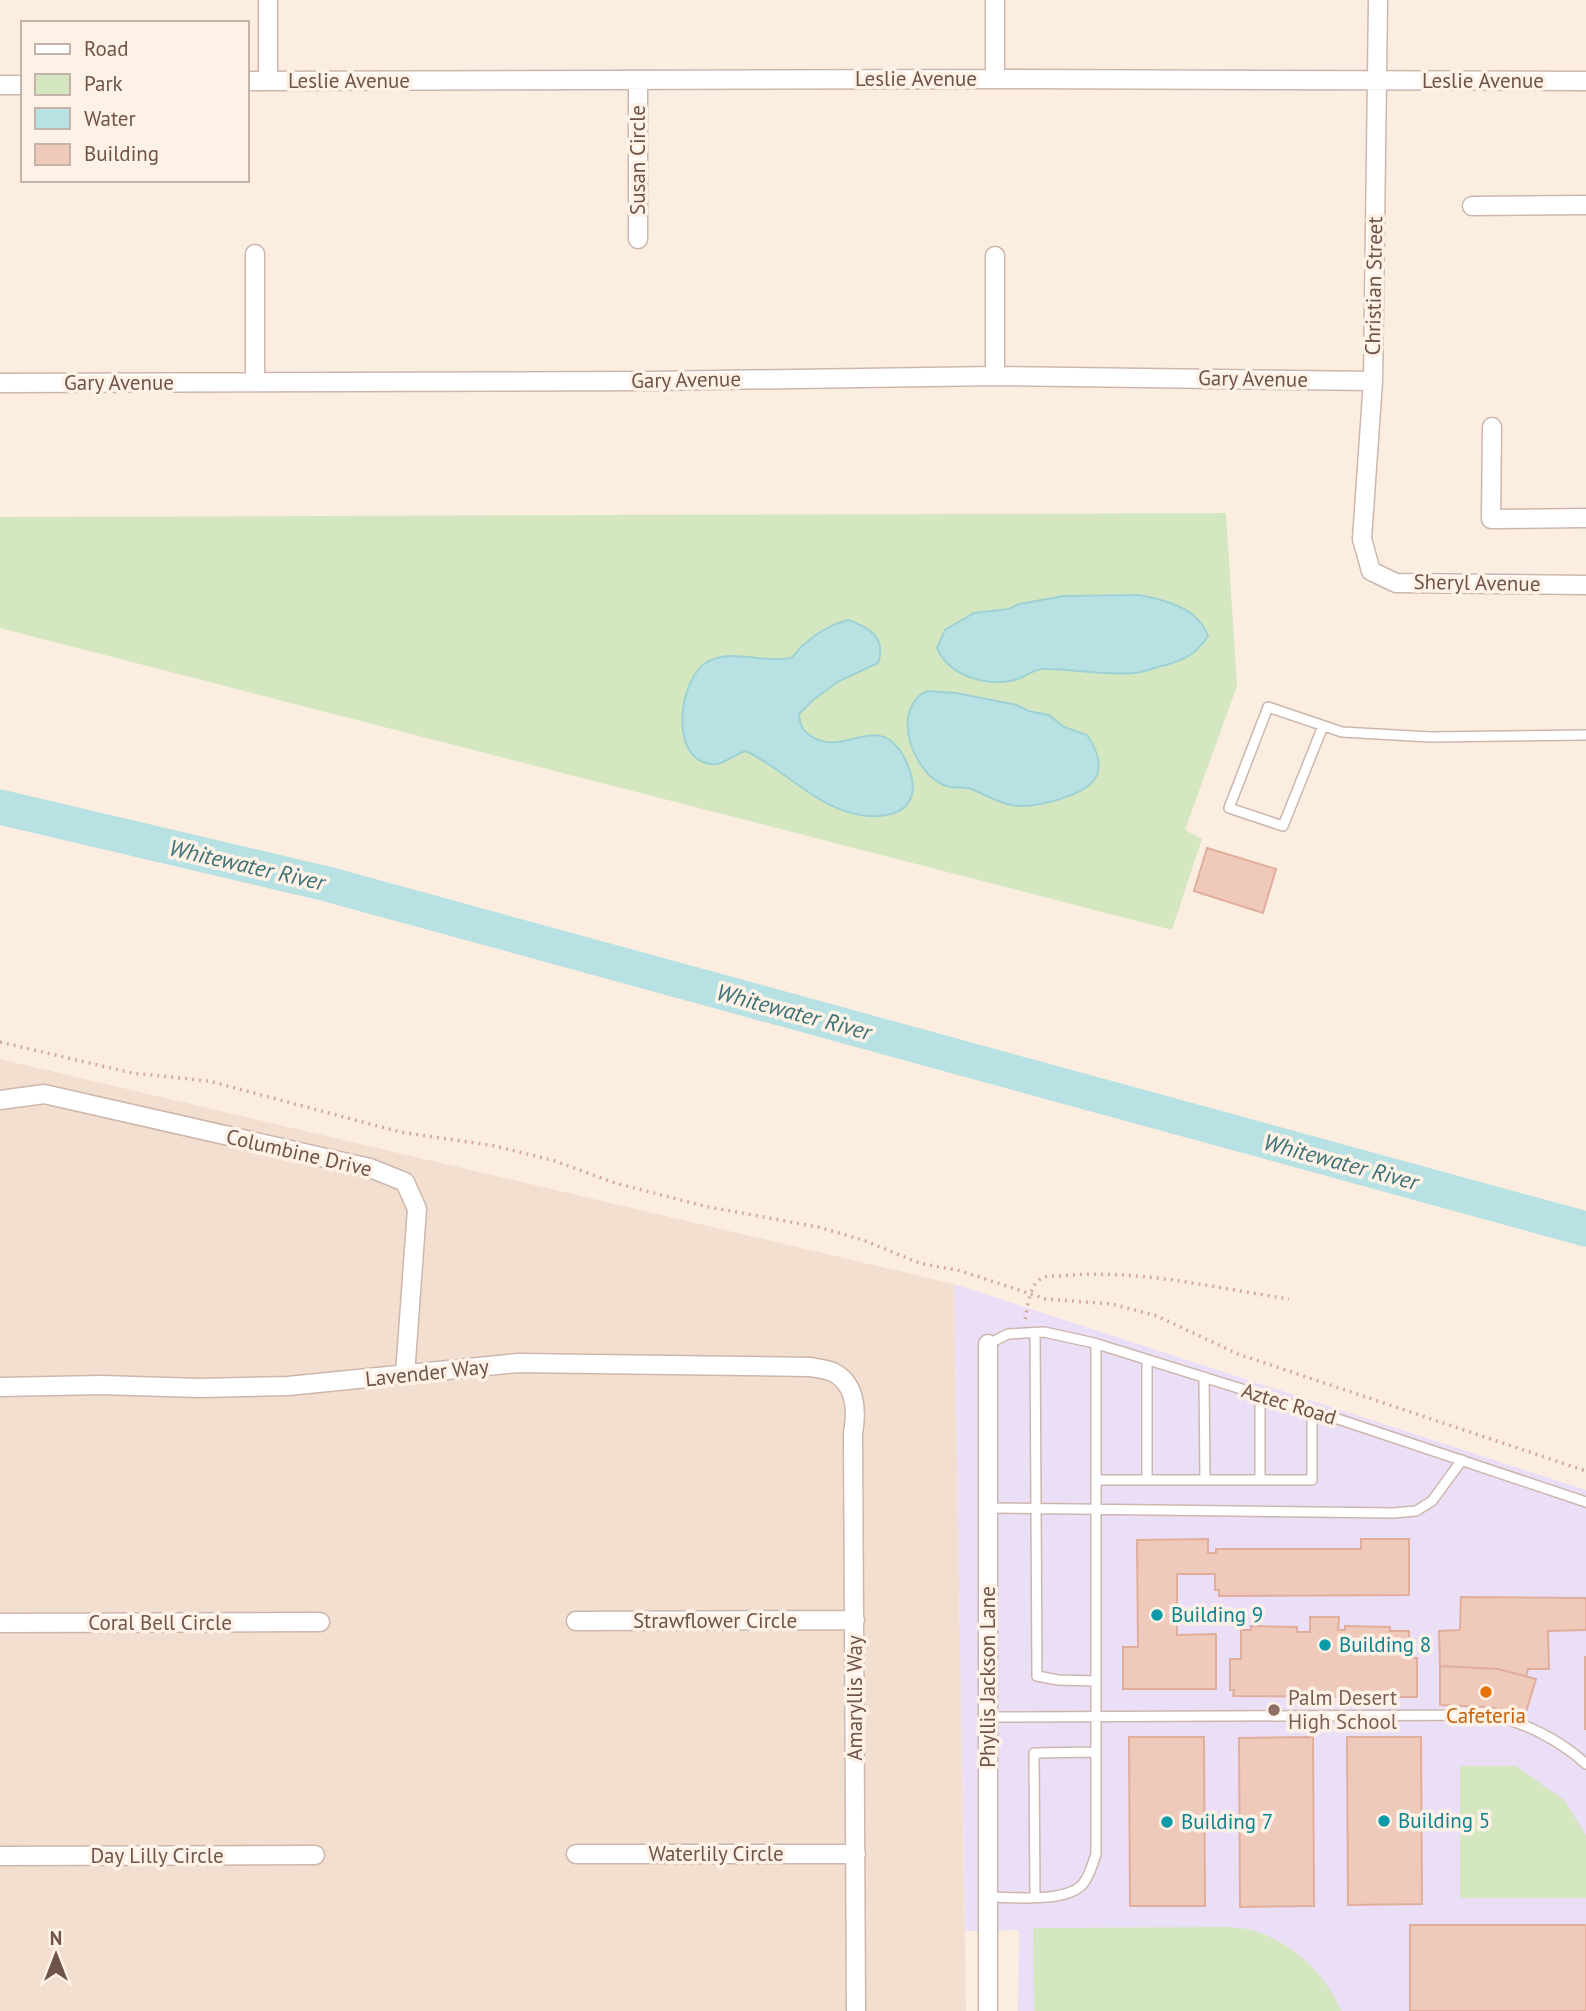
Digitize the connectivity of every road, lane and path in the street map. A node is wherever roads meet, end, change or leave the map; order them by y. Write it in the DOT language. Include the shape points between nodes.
graph roads {
  1 [pos="268,0"];
  2 [pos="995,0"];
  3 [pos="1378,0"];
  4 [pos="995,79"];
  5 [pos="268,80"];
  6 [pos="638,80"];
  7 [pos="1378,80"];
  8 [pos="1586,80"];
  9 [pos="248,81"];
  10 [pos="0,85"];
  11 [pos="21,85"];
  12 [pos="1472,205"];
  13 [pos="1586,205"];
  14 [pos="638,239"];
  15 [pos="256,254"];
  16 [pos="995,256"];
  17 [pos="995,376"];
  18 [pos="1373,381"];
  19 [pos="255,382"];
  20 [pos="0,383"];
  21 [pos="1492,427"];
  22 [pos="1586,518"];
  23 [pos="1371,571"];
  24 [pos="1586,584"];
  25 [pos="1323,726"];
  26 [pos="1586,735"];
  27 [pos="0,1041"];
  28 [pos="0,1100"];
  29 [pos="1030,1294"];
  30 [pos="1289,1299"];
  31 [pos="1035,1332"];
  32 [pos="1022,1334"];
  33 [pos="988,1344"];
  34 [pos="1096,1344"];
  35 [pos="1147,1360"];
  36 [pos="405,1375"];
  37 [pos="1204,1377"];
  38 [pos="849,1385"];
  39 [pos="0,1387"];
  40 [pos="1260,1395"];
  41 [pos="1312,1411"];
  42 [pos="1462,1460"];
  43 [pos="1586,1471"];
  44 [pos="1096,1480"];
  45 [pos="1147,1480"];
  46 [pos="1205,1480"];
  47 [pos="1260,1480"];
  48 [pos="1586,1502"];
  49 [pos="988,1508"];
  50 [pos="1037,1509"];
  51 [pos="1096,1510"];
  52 [pos="855,1620"];
  53 [pos="576,1621"];
  54 [pos="320,1622"];
  55 [pos="0,1623"];
  56 [pos="1096,1681"];
  57 [pos="988,1717"];
  58 [pos="1096,1717"];
  59 [pos="1096,1752"];
  60 [pos="1586,1764"];
  61 [pos="576,1854"];
  62 [pos="856,1854"];
  63 [pos="315,1855"];
  64 [pos="0,1856"];
  65 [pos="988,1897"];
  66 [pos="1035,1897"];
  67 [pos="856,2011"];
  68 [pos="988,2011"];
  1 -- 5 [label="street"];
  2 -- 4 [label="street"];
  3 -- 7 [label="street, Christian Street"];
  4 -- 6 [label="street, Leslie Avenue"];
  4 -- 7 [label="street, Leslie Avenue"];
  5 -- 6 [label="street, Leslie Avenue"];
  5 -- 9 [label="street, Leslie Avenue"];
  6 -- 14 [label="street, Susan Circle"];
  7 -- 8 [label="street, Leslie Avenue"];
  7 -- 18 [label="street, Christian Street"];
  10 -- 11 [label="street"];
  12 -- 13 [label="street"];
  15 -- 19 [label="street"];
  16 -- 17 [label="street"];
  17 -- 18 [label="street, Gary Avenue"];
  17 -- 19 [label="street, Gary Avenue"];
  18 -- 23 [label="street, Christian Street" via="1362,539"];
  19 -- 20 [label="street, Gary Avenue"];
  21 -- 22 [label="street" via="1492,519"];
  23 -- 24 [label="street, Sheryl Avenue" via="1395,583"];
  25 -- 25 [label="lane" via="1268,708 1229,808 1283,826"];
  25 -- 26 [label="lane" via="1342,733 1430,737"];
  27 -- 29 [label="path" via="132,1073 209,1081 400,1132 495,1146 704,1206 818,1227 919,1263 961,1271"];
  28 -- 36 [label="street, Columbine Drive" via="44,1094 370,1168 404,1182 417,1209"];
  29 -- 30 [label="path" via="1043,1277 1110,1274"];
  29 -- 32 [label="path"];
  29 -- 43 [label="path" via="1112,1304 1157,1316 1238,1354"];
  31 -- 32 [label="lane, Aztec Road"];
  31 -- 34 [label="lane, Aztec Road"];
  31 -- 50 [label="lane"];
  32 -- 33 [label="lane, Aztec Road" via="1008,1334"];
  33 -- 49 [label="street, Phyllis Jackson Lane"];
  34 -- 35 [label="lane, Aztec Road"];
  34 -- 44 [label="lane"];
  35 -- 37 [label="lane, Aztec Road"];
  35 -- 45 [label="lane"];
  36 -- 38 [label="street, Lavender Way" via="518,1363 810,1367 832,1371"];
  36 -- 39 [label="street, Lavender Way" via="288,1386"];
  37 -- 40 [label="lane, Aztec Road"];
  37 -- 46 [label="lane"];
  38 -- 52 [label="street, Amaryllis Way" via="857,1413 853,1433"];
  40 -- 41 [label="lane, Aztec Road"];
  40 -- 47 [label="lane"];
  41 -- 42 [label="lane, Aztec Road"];
  41 -- 47 [label="lane" via="1312,1480"];
  42 -- 48 [label="lane, Aztec Road"];
  42 -- 51 [label="lane" via="1432,1501 1416,1511"];
  44 -- 45 [label="lane"];
  44 -- 51 [label="lane"];
  45 -- 46 [label="lane"];
  46 -- 47 [label="lane"];
  49 -- 50 [label="lane"];
  49 -- 57 [label="street, Phyllis Jackson Lane"];
  50 -- 51 [label="lane"];
  50 -- 56 [label="lane" via="1037,1676"];
  51 -- 56 [label="lane"];
  52 -- 53 [label="street, Strawflower Circle"];
  52 -- 62 [label="street, Amaryllis Way"];
  54 -- 55 [label="street, Coral Bell Circle"];
  56 -- 58 [label="lane"];
  57 -- 58 [label="lane"];
  57 -- 65 [label="street, Phyllis Jackson Lane"];
  58 -- 59 [label="lane"];
  58 -- 60 [label="lane" via="1490,1715 1514,1720"];
  59 -- 66 [label="lane" via="1096,1854 1089,1875 1068,1893"];
  59 -- 66 [label="lane" via="1034,1753"];
  61 -- 62 [label="street, Waterlily Circle"];
  62 -- 67 [label="street, Amaryllis Way"];
  63 -- 64 [label="street, Day Lilly Circle"];
  65 -- 66 [label="lane"];
  65 -- 68 [label="street, Phyllis Jackson Lane"];
}
